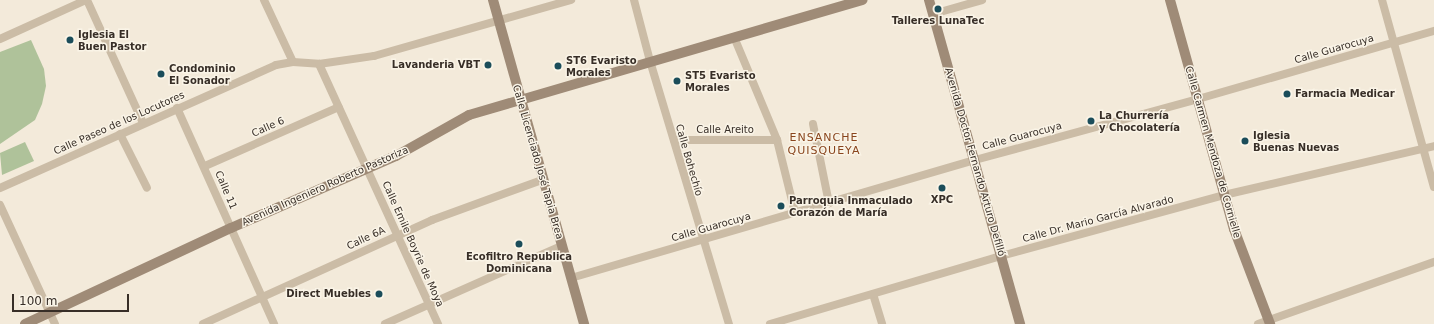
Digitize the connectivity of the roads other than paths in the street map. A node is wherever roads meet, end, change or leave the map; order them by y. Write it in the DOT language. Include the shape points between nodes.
graph roads {
  1 [pos="87,0"];
  2 [pos="264,0"];
  3 [pos="493,0"];
  4 [pos="571,0"];
  5 [pos="634,0"];
  6 [pos="863,0"];
  7 [pos="928,0"];
  8 [pos="982,0"];
  9 [pos="1170,0"];
  10 [pos="1382,0"];
  11 [pos="933,14"];
  12 [pos="499,20"];
  13 [pos="1434,31"];
  14 [pos="734,37"];
  15 [pos="0,39"];
  16 [pos="1393,42"];
  17 [pos="650,61"];
  18 [pos="293,62"];
  19 [pos="319,64"];
  20 [pos="1198,99"];
  21 [pos="520,100"];
  22 [pos="339,107"];
  23 [pos="177,108"];
  24 [pos="143,123"];
  25 [pos="813,124"];
  26 [pos="120,134"];
  27 [pos="674,140"];
  28 [pos="777,140"];
  29 [pos="1434,146"];
  30 [pos="1423,148"];
  31 [pos="975,160"];
  32 [pos="204,166"];
  33 [pos="368,168"];
  34 [pos="542,180"];
  35 [pos="1434,187"];
  36 [pos="0,188"];
  37 [pos="147,188"];
  38 [pos="1224,195"];
  39 [pos="829,203"];
  40 [pos="0,205"];
  41 [pos="795,213"];
  42 [pos="231,228"];
  43 [pos="398,235"];
  44 [pos="702,240"];
  45 [pos="561,246"];
  46 [pos="1001,256"];
  47 [pos="1434,262"];
  48 [pos="571,278"];
  49 [pos="872,294"];
  50 [pos="262,298"];
  51 [pos="429,304"];
  52 [pos="49,312"];
  53 [pos="1270,322"];
  54 [pos="25,324"];
  55 [pos="55,324"];
  56 [pos="203,324"];
  57 [pos="274,324"];
  58 [pos="385,324"];
  59 [pos="438,324"];
  60 [pos="584,324"];
  61 [pos="729,324"];
  62 [pos="770,324"];
  63 [pos="882,324"];
  64 [pos="1020,324"];
  65 [pos="1258,324"];
  1 -- 15 [label="street"];
  1 -- 24 [label="street"];
  2 -- 18 [label="street"];
  3 -- 12 [label="street, Calle Licenciado José Tapia Brea"];
  4 -- 12 [label="street, Calle Paseo de los Locutores"];
  5 -- 17 [label="street, Calle Bohechío"];
  6 -- 14 [label="street, Avenida Ingeniero Roberto Pastoriza"];
  7 -- 11 [label="street, Avenida Doctor Fernando Arturo Defilló"];
  8 -- 11 [label="street"];
  9 -- 20 [label="street, Calle Carmen Mendoza de Cornielle"];
  10 -- 16 [label="street"];
  11 -- 31 [label="street, Avenida Doctor Fernando Arturo Defilló"];
  12 -- 19 [label="street, Calle Paseo de los Locutores" via="374,56"];
  12 -- 21 [label="street, Calle Licenciado José Tapia Brea"];
  13 -- 16 [label="street, Calle Guarocuya"];
  14 -- 17 [label="street, Avenida Ingeniero Roberto Pastoriza"];
  14 -- 28 [label="street"];
  16 -- 20 [label="street, Calle Guarocuya"];
  16 -- 30 [label="street"];
  17 -- 21 [label="street, Avenida Ingeniero Roberto Pastoriza"];
  17 -- 27 [label="street, Calle Bohechío"];
  18 -- 19 [label="street, Calle Paseo de los Locutores"];
  18 -- 23 [label="street, Calle Paseo de los Locutores" via="264,69"];
  19 -- 22 [label="street, Calle Emile Boyrie de Moya"];
  20 -- 31 [label="street, Calle Guarocuya"];
  20 -- 38 [label="street, Calle Carmen Mendoza de Cornielle"];
  21 -- 33 [label="street, Avenida Ingeniero Roberto Pastoriza" via="456,121 396,156"];
  21 -- 34 [label="street, Calle Licenciado José Tapia Brea"];
  22 -- 32 [label="street, Calle 6"];
  22 -- 33 [label="street, Calle Emile Boyrie de Moya"];
  23 -- 24 [label="street, Calle Paseo de los Locutores"];
  23 -- 32 [label="street, Calle 11"];
  24 -- 26 [label="street, Calle Paseo de los Locutores"];
  25 -- 39 [label="street"];
  26 -- 36 [label="street, Calle Paseo de los Locutores"];
  26 -- 37 [label="street"];
  27 -- 28 [label="street, Calle Areito"];
  27 -- 44 [label="street, Calle Bohechío"];
  28 -- 41 [label="street"];
  29 -- 30 [label="street, Calle Dr. Mario García Alvarado"];
  30 -- 35 [label="street"];
  30 -- 38 [label="street, Calle Dr. Mario García Alvarado"];
  31 -- 39 [label="street, Calle Guarocuya"];
  31 -- 46 [label="street, Avenida Doctor Fernando Arturo Defilló"];
  32 -- 42 [label="street, Calle 11"];
  33 -- 42 [label="street, Avenida Ingeniero Roberto Pastoriza"];
  33 -- 43 [label="street, Calle Emile Boyrie de Moya"];
  34 -- 43 [label="street, Calle 6A"];
  34 -- 45 [label="street, Calle Licenciado José Tapia Brea"];
  38 -- 46 [label="street, Calle Dr. Mario García Alvarado"];
  38 -- 53 [label="street, Calle Carmen Mendoza de Cornielle" via="1234,229"];
  39 -- 41 [label="street, Calle Guarocuya"];
  40 -- 52 [label="street"];
  41 -- 44 [label="street, Calle Guarocuya"];
  42 -- 50 [label="street, Calle 11"];
  42 -- 52 [label="street, Avenida Ingeniero Roberto Pastoriza"];
  43 -- 50 [label="street, Calle 6A"];
  43 -- 51 [label="street, Calle Emile Boyrie de Moya"];
  44 -- 48 [label="street, Calle Guarocuya"];
  44 -- 61 [label="street, Calle Bohechío"];
  45 -- 48 [label="street, Calle Licenciado José Tapia Brea"];
  45 -- 51 [label="street"];
  46 -- 49 [label="street, Calle Dr. Mario García Alvarado"];
  46 -- 64 [label="street, Avenida Doctor Fernando Arturo Defilló"];
  47 -- 53 [label="street"];
  48 -- 60 [label="street, Calle Licenciado José Tapia Brea"];
  49 -- 62 [label="street, Calle Dr. Mario García Alvarado"];
  49 -- 63 [label="street"];
  50 -- 56 [label="street, Calle 6A"];
  50 -- 57 [label="street, Calle 11"];
  51 -- 58 [label="street"];
  51 -- 59 [label="street, Calle Emile Boyrie de Moya"];
  52 -- 54 [label="street, Avenida Ingeniero Roberto Pastoriza"];
  52 -- 55 [label="street"];
  53 -- 65 [label="street"];
}
